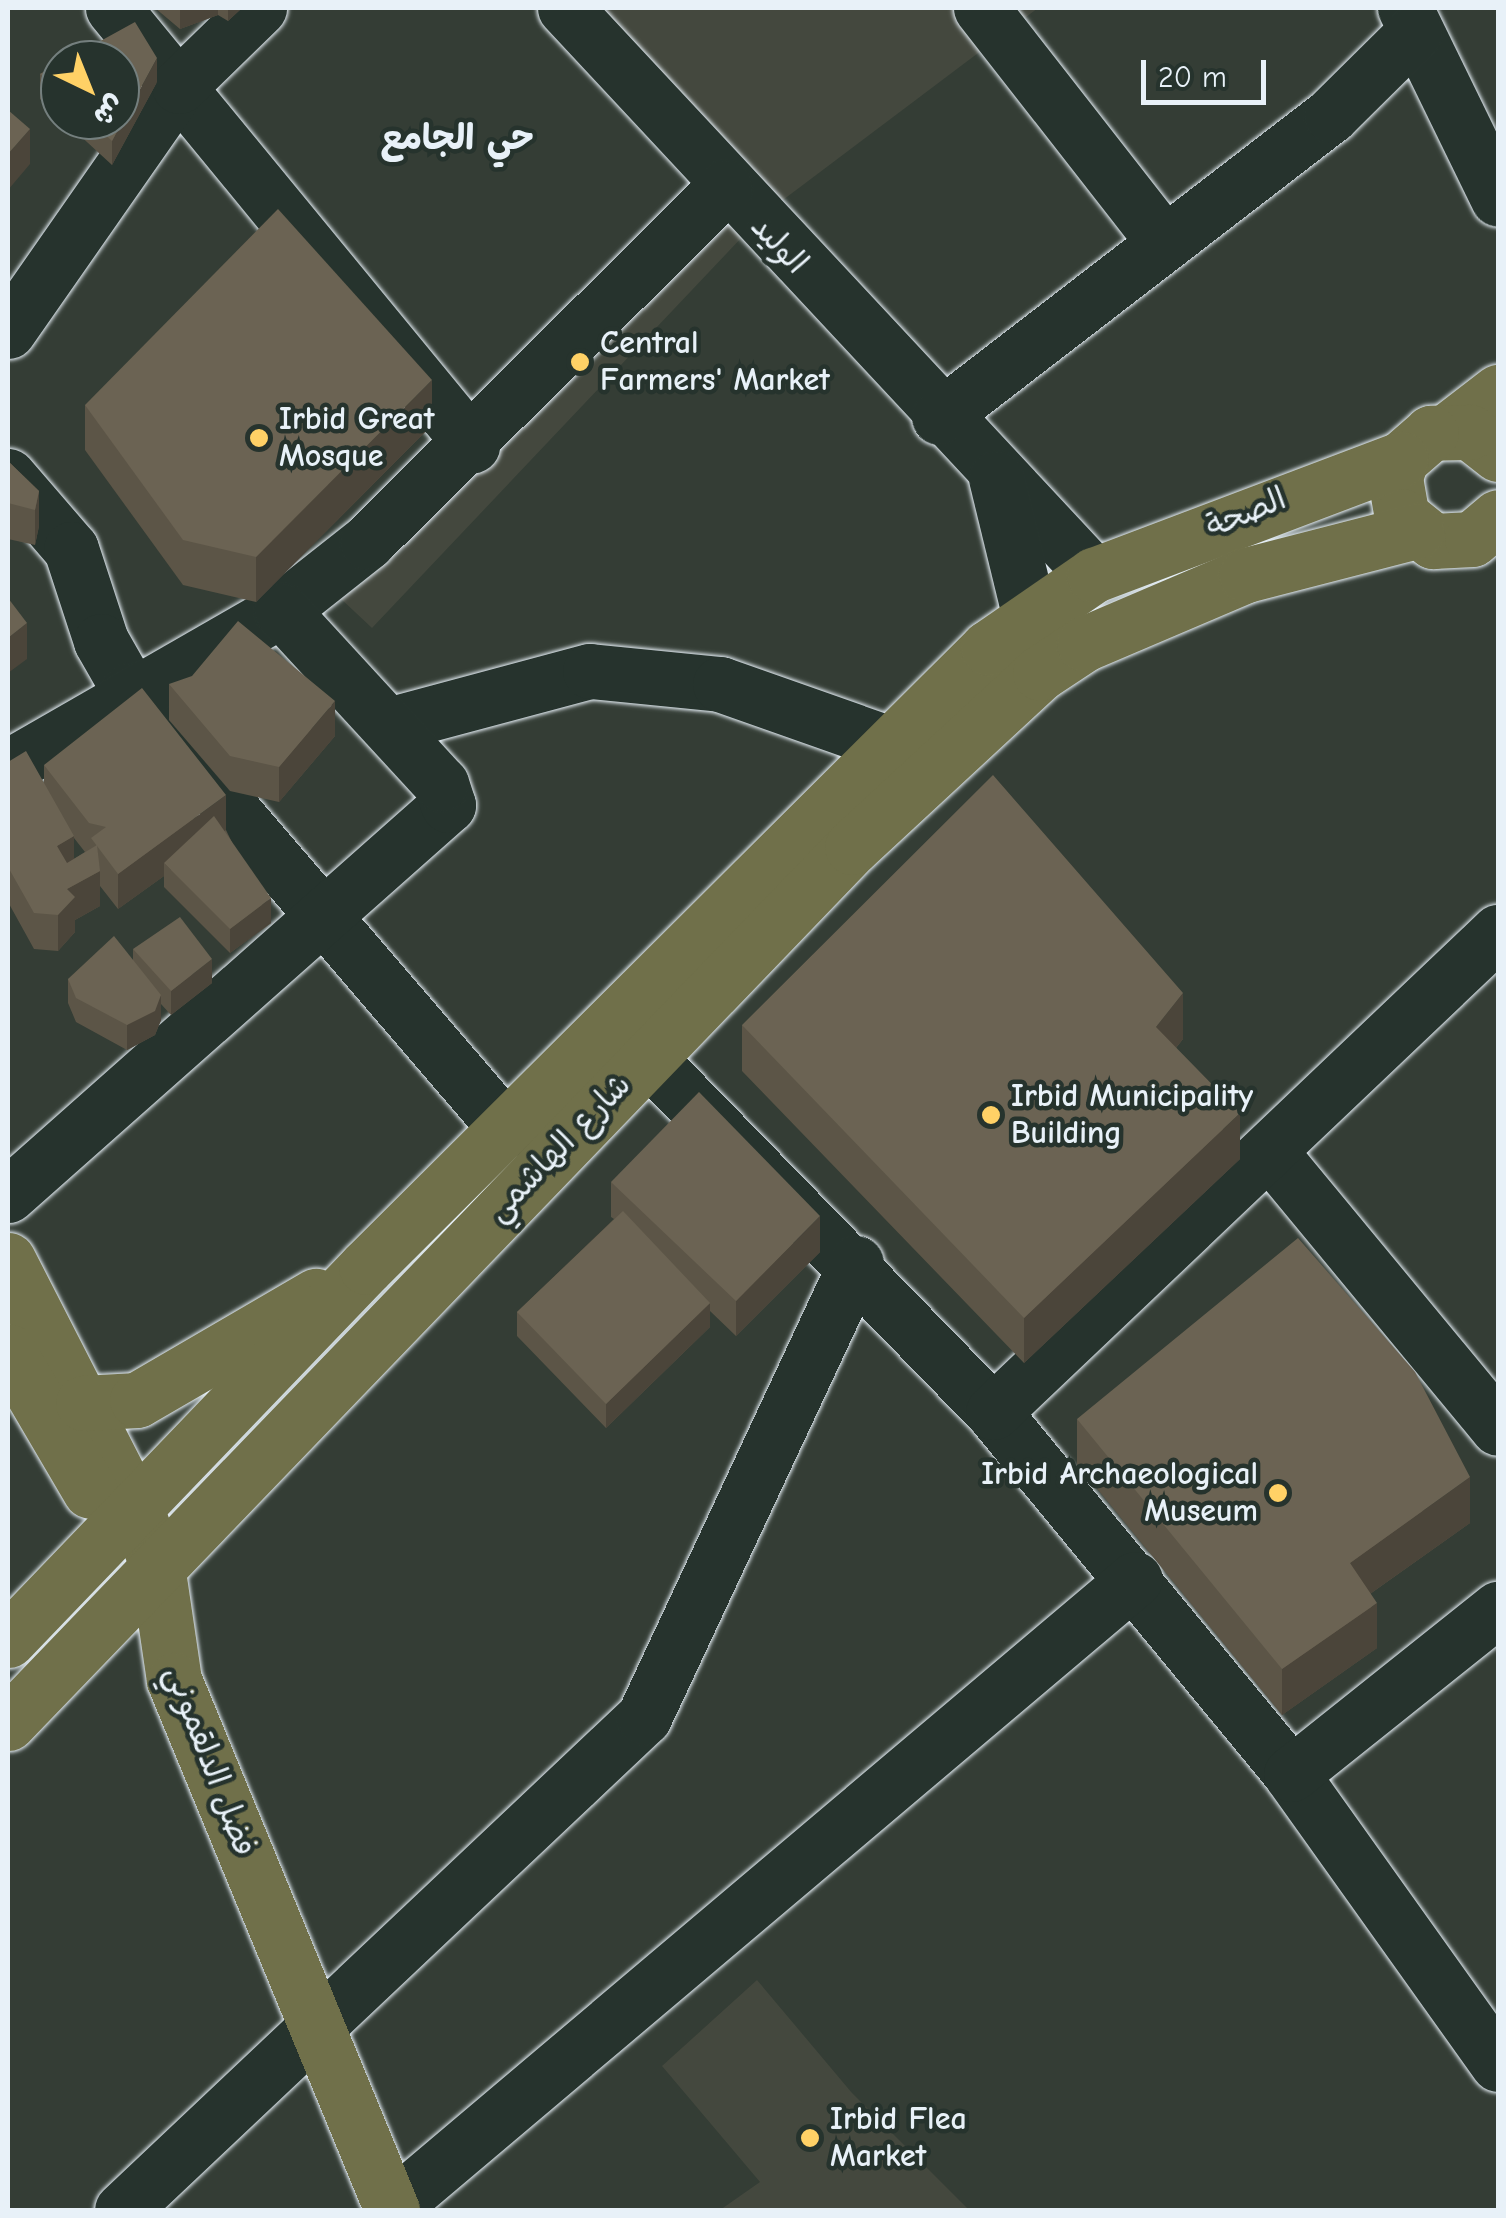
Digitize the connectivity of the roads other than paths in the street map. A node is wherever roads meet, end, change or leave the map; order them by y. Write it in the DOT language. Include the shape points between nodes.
graph roads {
  1 [pos="113,8"];
  2 [pos="260,8"];
  3 [pos="565,8"];
  4 [pos="981,8"];
  5 [pos="1410,20"];
  6 [pos="179,86"];
  7 [pos="725,187"];
  8 [pos="1498,199"];
  9 [pos="1164,242"];
  10 [pos="8,331"];
  11 [pos="1498,392"];
  12 [pos="939,417"];
  13 [pos="1450,429"];
  14 [pos="472,445"];
  15 [pos="1498,454"];
  16 [pos="1401,459"];
  17 [pos="8,476"];
  18 [pos="996,478"];
  19 [pos="1416,531"];
  20 [pos="1490,532"];
  21 [pos="1094,575"];
  22 [pos="281,610"];
  23 [pos="1029,613"];
  24 [pos="129,690"];
  25 [pos="388,725"];
  26 [pos="888,743"];
  27 [pos="8,767"];
  28 [pos="322,920"];
  29 [pos="1498,932"];
  30 [pos="631,1038"];
  31 [pos="507,1130"];
  32 [pos="1269,1150"];
  33 [pos="8,1196"];
  34 [pos="8,1260"];
  35 [pos="856,1263"];
  36 [pos="366,1267"];
  37 [pos="8,1351"];
  38 [pos="1491,1401"];
  39 [pos="84,1403"];
  40 [pos="994,1412"];
  41 [pos="126,1522"];
  42 [pos="148,1576"];
  43 [pos="1135,1580"];
  44 [pos="1498,1609"];
  45 [pos="8,1640"];
  46 [pos="8,1723"];
  47 [pos="1291,1774"];
  48 [pos="316,2025"];
  49 [pos="1498,2064"];
  50 [pos="392,2209"];
  51 [pos="122,2210"];
  1 -- 6 [label="street"];
  2 -- 6 [label="street"];
  3 -- 7 [label="street, الوليد"];
  4 -- 9 [label="street"];
  5 -- 8 [label="street"];
  5 -- 9 [label="street" via="1330,115"];
  6 -- 10 [label="street"];
  6 -- 14 [label="street"];
  7 -- 12 [label="street, الوليد"];
  7 -- 14 [label="street"];
  9 -- 12 [label="street"];
  11 -- 13 [label="main road"];
  12 -- 18 [label="street, الوليد"];
  13 -- 15 [label="main road"];
  13 -- 16 [label="main road, الصحة"];
  14 -- 22 [label="street"];
  16 -- 19 [label="main road" via="1395,498"];
  16 -- 21 [label="main road, الصحة"];
  17 -- 24 [label="street" via="72,549 101,641"];
  18 -- 21 [label="street, الوليد"];
  18 -- 23 [label="street, الوليد"];
  19 -- 20 [label="main road" via="1433,541"];
  19 -- 30 [label="main road, شارع الهاشمي" via="1262,570 1146,616 1040,672"];
  21 -- 23 [label="main road, شارع الهاشمي"];
  22 -- 24 [label="street"];
  22 -- 25 [label="street"];
  23 -- 26 [label="main road, شارع الهاشمي"];
  24 -- 27 [label="street"];
  24 -- 28 [label="street"];
  25 -- 26 [label="street" via="590,671 720,684"];
  25 -- 28 [label="street" via="441,784 448,805"];
  26 -- 30 [label="main road, شارع الهاشمي"];
  28 -- 31 [label="street"];
  28 -- 33 [label="street"];
  29 -- 32 [label="street"];
  30 -- 31 [label="main road, شارع الهاشمي"];
  30 -- 35 [label="street"];
  30 -- 42 [label="main road, شارع الهاشمي"];
  31 -- 36 [label="main road, شارع الهاشمي"];
  32 -- 38 [label="street"];
  32 -- 40 [label="street"];
  34 -- 39 [label="main road"];
  35 -- 40 [label="street"];
  35 -- 48 [label="street" via="644,1718"];
  36 -- 39 [label="main road" via="136,1400"];
  36 -- 41 [label="main road, شارع الهاشمي"];
  37 -- 41 [label="main road"];
  39 -- 41 [label="main road"];
  40 -- 43 [label="street"];
  41 -- 42 [label="main road, فضل الدلقموني"];
  41 -- 45 [label="main road, شارع الهاشمي"];
  42 -- 46 [label="main road, شارع الهاشمي"];
  42 -- 48 [label="main road, فضل الدلقموني" via="174,1680"];
  43 -- 47 [label="street"];
  43 -- 50 [label="street"];
  44 -- 47 [label="street"];
  47 -- 49 [label="street"];
  48 -- 50 [label="main road, فضل الدلقموني"];
  48 -- 51 [label="street"];
}
